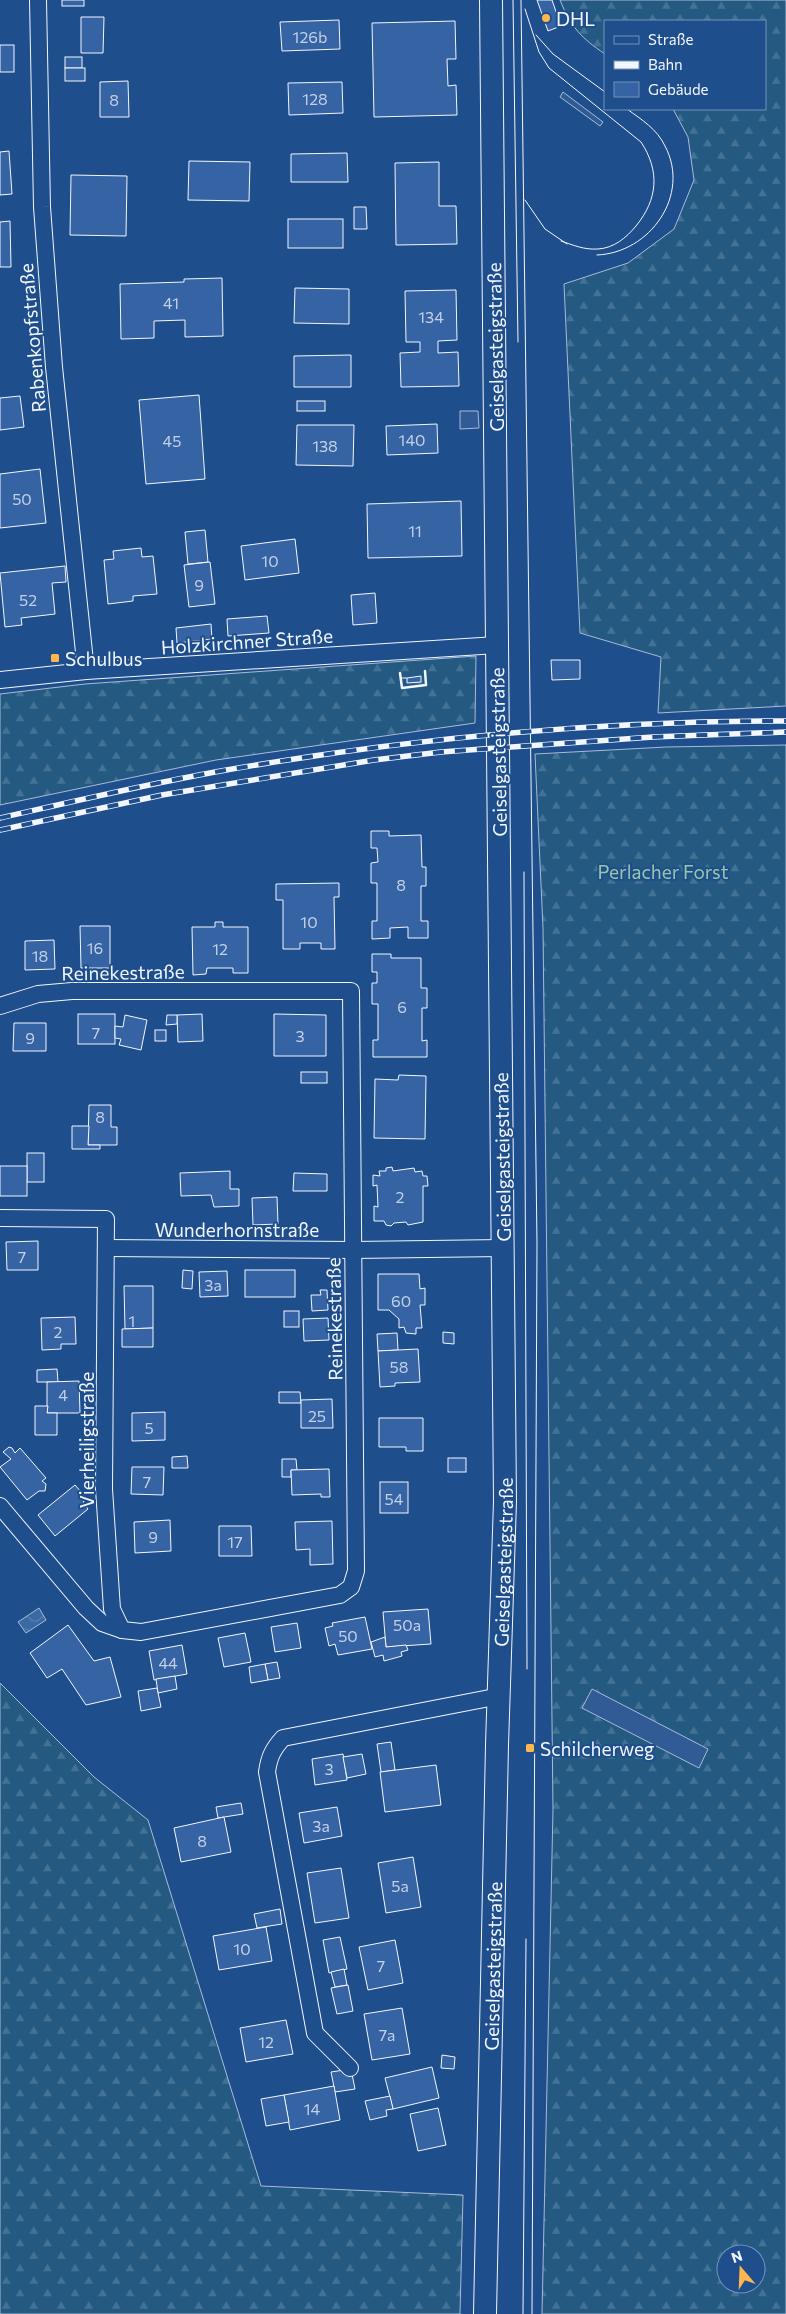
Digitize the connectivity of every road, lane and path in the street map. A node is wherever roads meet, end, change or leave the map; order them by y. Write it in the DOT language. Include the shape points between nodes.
graph roads {
  1 [pos="38,0"];
  2 [pos="491,0"];
  3 [pos="497,645"];
  4 [pos="86,671"];
  5 [pos="0,680"];
  6 [pos="0,1006"];
  7 [pos="0,1218"];
  8 [pos="106,1248"];
  9 [pos="503,1248"];
  10 [pos="353,1250"];
  11 [pos="0,1506"];
  12 [pos="122,1630"];
  13 [pos="500,1696"];
  14 [pos="350,2068"];
  15 [pos="486,2314"];
  1 -- 4 [label="street, Rabenkopfstraße" via="42,207 54,367"];
  2 -- 3 [label="main road, Geiselgasteigstraße"];
  3 -- 4 [label="street, Holzkirchner Straße"];
  3 -- 9 [label="main road, Geiselgasteigstraße"];
  4 -- 5 [label="street, Holzkirchner Straße"];
  6 -- 10 [label="street, Reinekestraße" via="38,994 72,991 351,991"];
  7 -- 8 [label="street" via="106,1219"];
  8 -- 10 [label="street, Wunderhornstraße"];
  8 -- 12 [label="street, Vierheiligstraße" via="104,1489 112,1609"];
  9 -- 10 [label="street, Wunderhornstraße"];
  9 -- 13 [label="main road, Geiselgasteigstraße" via="505,1501"];
  10 -- 12 [label="street, Reinekestraße" via="356,1571 351,1587 340,1595 141,1632"];
  11 -- 12 [label="street, Reinekestraße" via="86,1608 102,1623"];
  13 -- 14 [label="street" via="283,1738 269,1758 267,1772 315,2033"];
  13 -- 15 [label="main road, Geiselgasteigstraße"];
}
